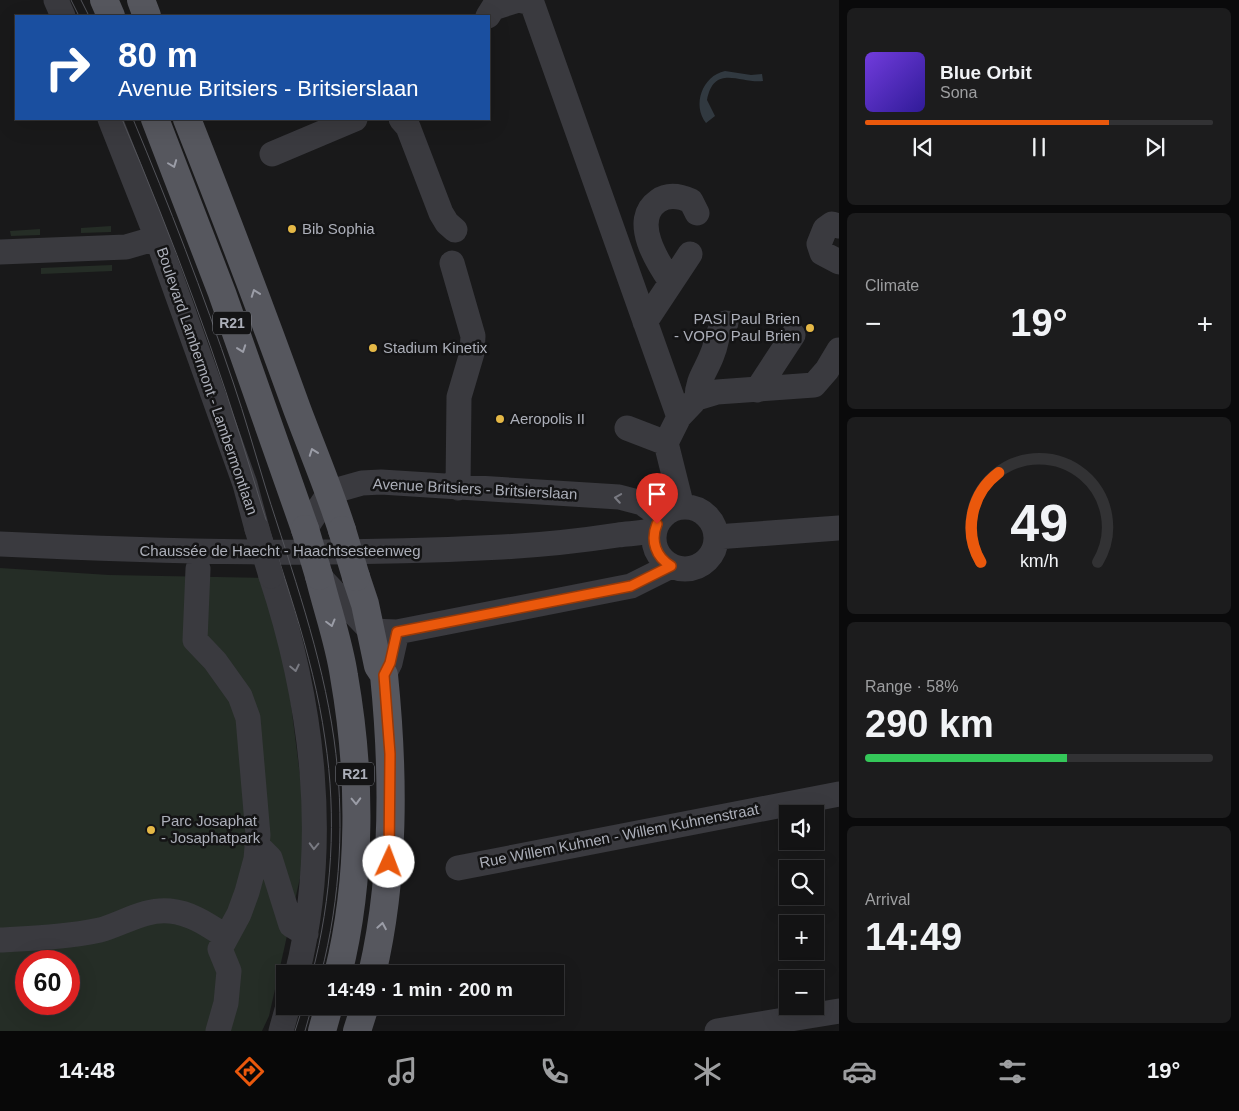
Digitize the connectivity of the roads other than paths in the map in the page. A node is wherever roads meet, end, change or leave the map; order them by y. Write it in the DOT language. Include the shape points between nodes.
graph roads {
  1 [pos="56,0"];
  2 [pos="104,0"];
  3 [pos="141,0"];
  4 [pos="525,1"];
  5 [pos="63,15"];
  6 [pos="112,15"];
  7 [pos="147,15"];
  8 [pos="489,15"];
  9 [pos="110,120"];
  10 [pos="155,120"];
  11 [pos="187,120"];
  12 [pos="353,120"];
  13 [pos="402,120"];
  14 [pos="272,154"];
  15 [pos="697,213"];
  16 [pos="839,226"];
  17 [pos="455,230"];
  18 [pos="157,238"];
  19 [pos="0,252"];
  20 [pos="690,254"];
  21 [pos="839,262"];
  22 [pos="452,264"];
  23 [pos="671,282"];
  24 [pos="645,322"];
  25 [pos="726,323"];
  26 [pos="793,335"];
  27 [pos="839,350"];
  28 [pos="757,390"];
  29 [pos="697,398"];
  30 [pos="679,418"];
  31 [pos="627,428"];
  32 [pos="666,443"];
  33 [pos="458,488"];
  34 [pos="330,492"];
  35 [pos="839,528"];
  36 [pos="305,529"];
  37 [pos="665,534"];
  38 [pos="716,537"];
  39 [pos="0,544"];
  40 [pos="198,569"];
  41 [pos="318,576"];
  42 [pos="384,632"];
  43 [pos="839,794"];
  44 [pos="257,845"];
  45 [pos="458,868"];
  46 [pos="306,934"];
  47 [pos="226,936"];
  48 [pos="0,940"];
  49 [pos="299,965"];
  50 [pos="340,965"];
  51 [pos="374,965"];
  52 [pos="839,1011"];
  53 [pos="285,1015"];
  54 [pos="326,1015"];
  55 [pos="362,1015"];
  56 [pos="218,1031"];
  57 [pos="280,1031"];
  58 [pos="322,1031"];
  59 [pos="357,1031"];
  60 [pos="717,1031"];
  1 -- 5 [label="street"];
  2 -- 6 [label="main road"];
  3 -- 7 [label="main road"];
  4 -- 8 [label="street" via="493,8"];
  4 -- 24 [label="street"];
  9 -- 18 [label="street, Boulevard Lambermont - Lambermontlaan"];
  10 -- 36 [label="main road, R21, one-way" via="222,293"];
  34 -- 11 [label="main road, R21, one-way"];
  12 -- 14 [label="street"];
  13 -- 17 [label="street" via="408,127 441,213"];
  15 -- 23 [label="street" via="691,201 672,196 653,204 648,214 646,225 651,246"];
  16 -- 21 [label="street" via="832,224 825,229 818,244 822,253"];
  18 -- 19 [label="street" via="126,247"];
  18 -- 46 [label="street, Boulevard Lambermont - Lambermontlaan, one-way, bridge" via="245,484 289,640 310,734 313,890"];
  20 -- 23 [label="street"];
  22 -- 33 [label="street" via="473,336 472,353 459,397"];
  23 -- 24 [label="street"];
  24 -- 30 [label="street"];
  25 -- 29 [label="street" via="716,335 713,354 697,387"];
  26 -- 28 [label="street"];
  27 -- 28 [label="street" via="828,370 814,384"];
  28 -- 29 [label="street" via="717,392"];
  29 -- 30 [label="street"];
  30 -- 32 [label="street"];
  31 -- 32 [label="street"];
  32 -- 37 [label="street"];
  33 -- 34 [label="street, Avenue Britsiers - Britsierslaan" via="362,483"];
  37 -- 33 [label="street, Avenue Britsiers - Britsierslaan, one-way" via="642,503 619,497"];
  34 -- 36 [label="street"];
  34 -- 42 [label="main road, R21, bridge" via="356,577"];
  35 -- 38 [label="street"];
  36 -- 41 [label="main road, R21, bridge"];
  37 -- 38 [label="street" via="698,510 711,521"];
  37 -- 38 [label="street, Chaussée de Haecht - Haachtsesteenweg" via="680,569 698,566 711,554"];
  37 -- 39 [label="street, Chaussée de Haecht - Haachtsesteenweg" via="626,534 561,544 421,552 143,551"];
  37 -- 42 [label="street" via="631,586"];
  40 -- 44 [label="street" via="195,640 240,696 248,718"];
  41 -- 42 [label="street"];
  41 -- 50 [label="main road, R21, one-way" via="344,674 357,807 350,916"];
  51 -- 42 [label="main road, R21, one-way" via="389,862 390,754 384,675 378,666"];
  43 -- 45 [label="street, Rue Willem Kuhnen - Willem Kuhnenstraat"];
  44 -- 46 [label="street" via="270,858 291,925"];
  44 -- 47 [label="street" via="247,892"];
  46 -- 49 [label="street, Boulevard Lambermont - Lambermontlaan"];
  47 -- 48 [label="street" via="192,916 169,910 65,938"];
  47 -- 56 [label="street" via="220,948 229,971 226,1003"];
  52 -- 60 [label="street"];
  53 -- 57 [label="street"];
  54 -- 58 [label="main road"];
  55 -- 59 [label="main road"];
}
